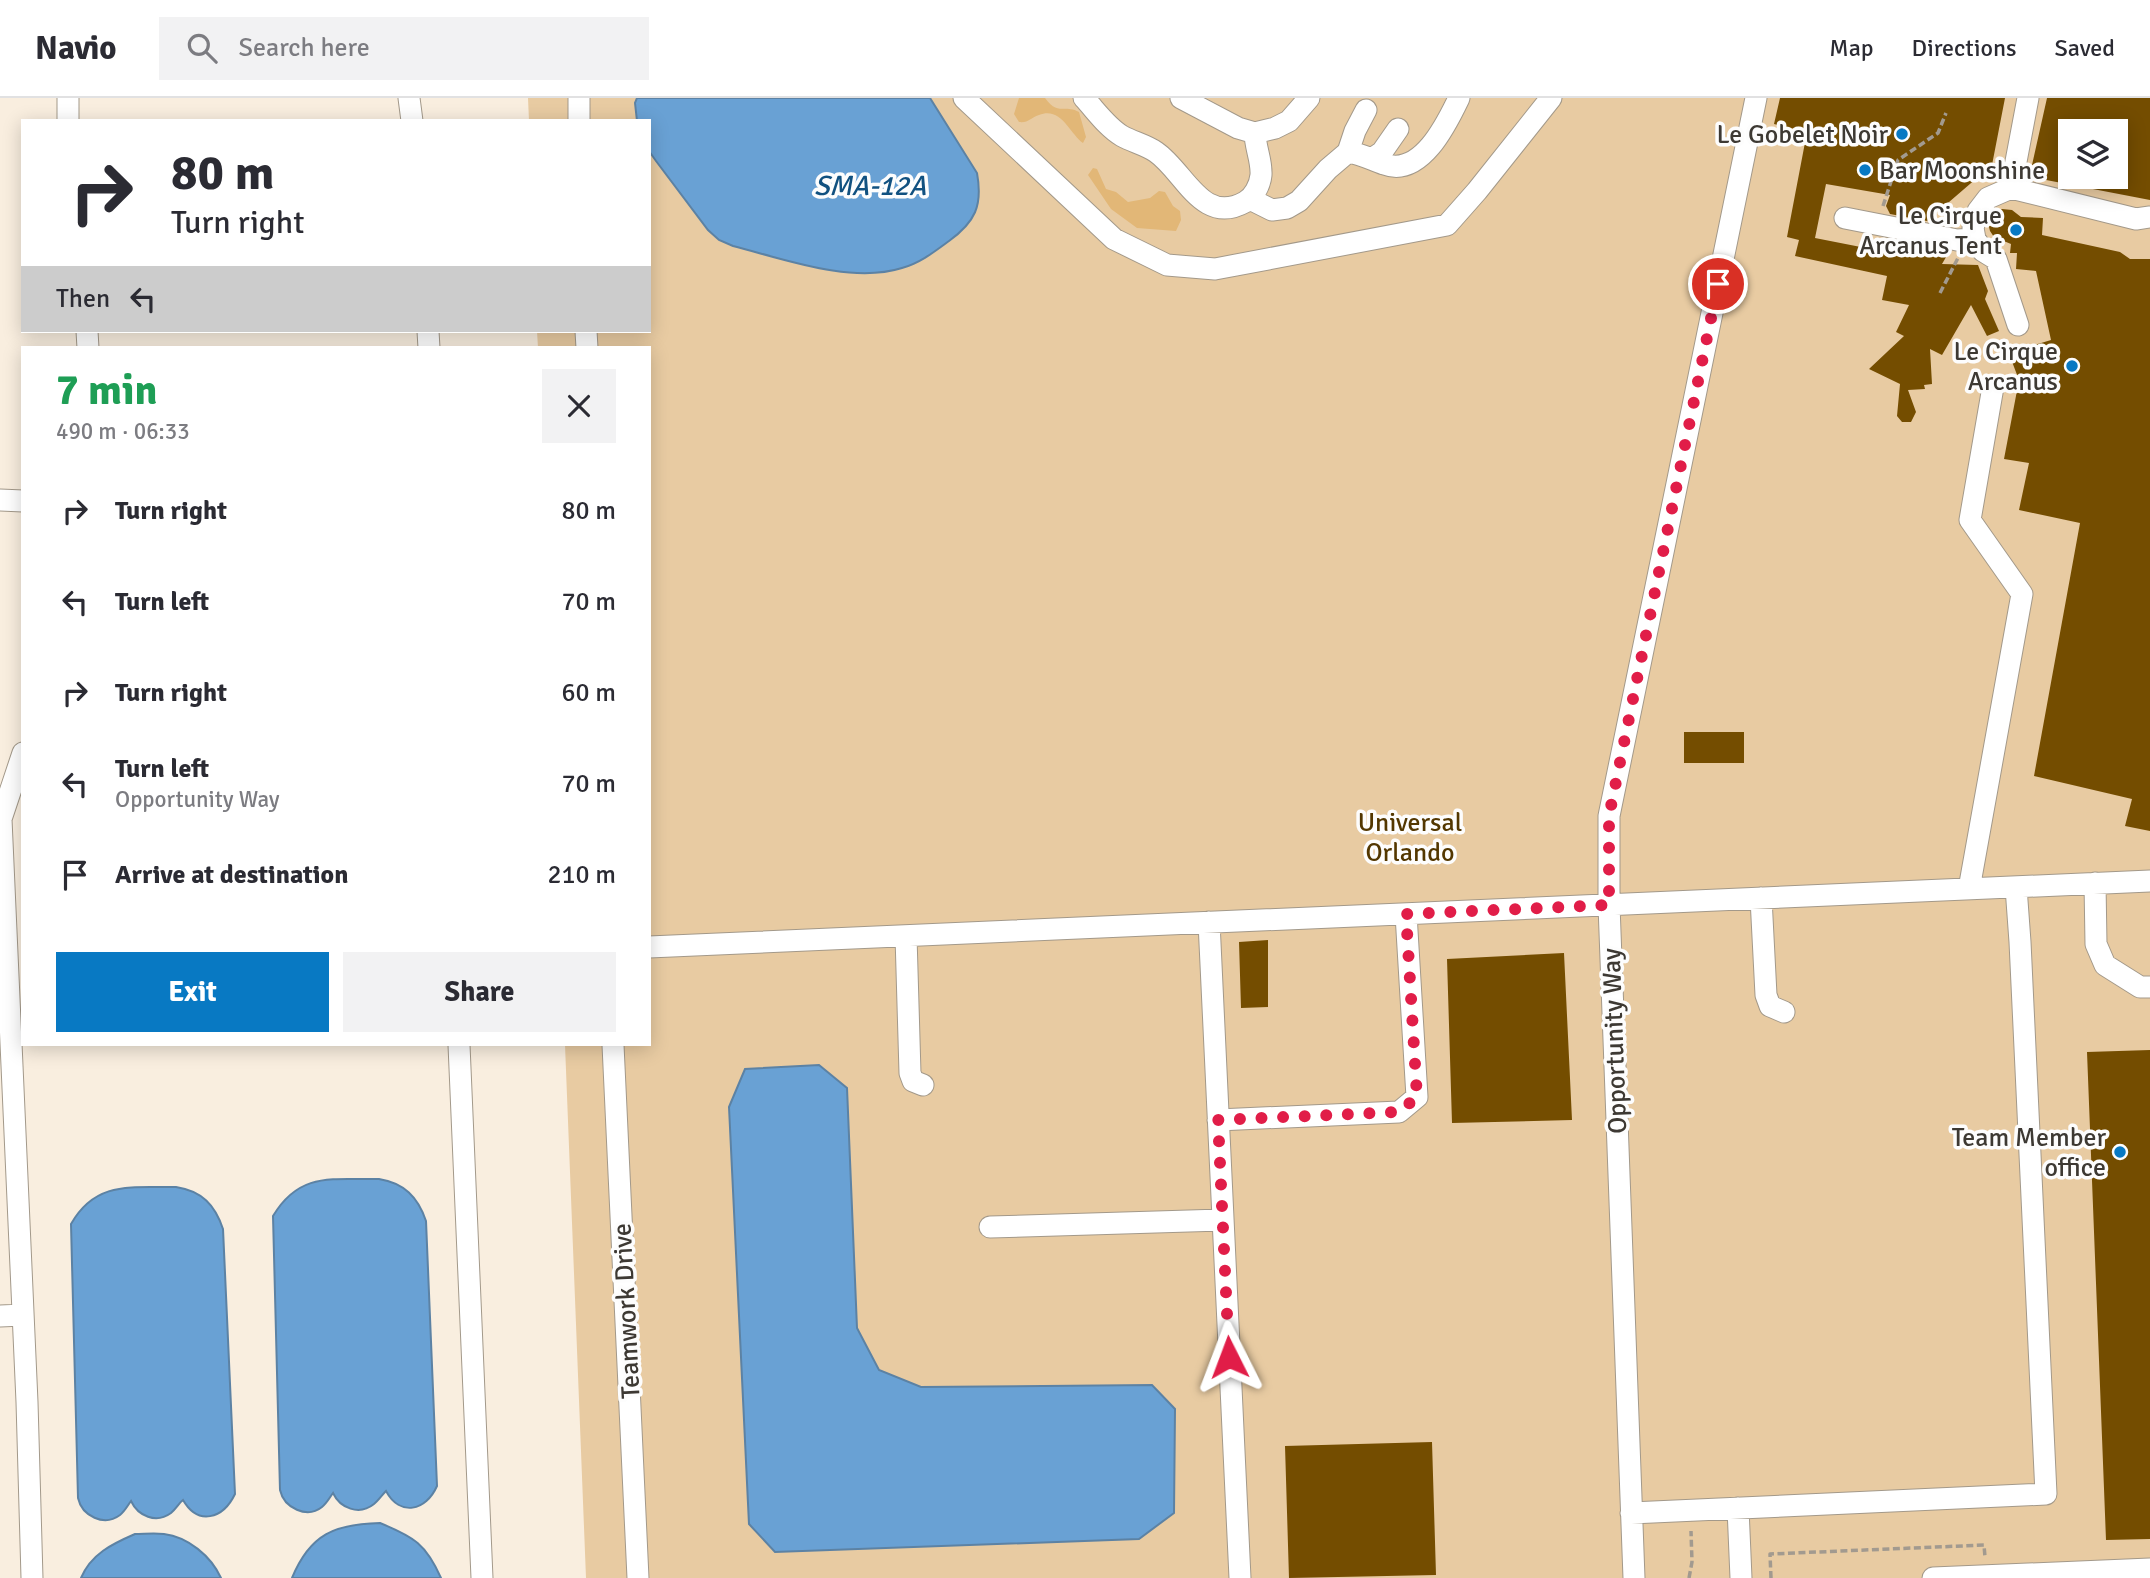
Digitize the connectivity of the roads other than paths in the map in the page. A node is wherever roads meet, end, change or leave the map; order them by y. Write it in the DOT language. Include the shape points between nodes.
graph roads {
  1 [pos="68,98"];
  2 [pos="409,98"];
  3 [pos="579,98"];
  4 [pos="964,98"];
  5 [pos="1084,98"];
  6 [pos="1181,98"];
  7 [pos="1309,98"];
  8 [pos="1459,98"];
  9 [pos="1551,98"];
  10 [pos="1756,98"];
  11 [pos="2028,98"];
  12 [pos="1366,110"];
  13 [pos="68,119"];
  14 [pos="412,119"];
  15 [pos="579,119"];
  16 [pos="1398,129"];
  17 [pos="1255,132"];
  18 [pos="1348,152"];
  19 [pos="1373,158"];
  20 [pos="2011,188"];
  21 [pos="1250,199"];
  22 [pos="2150,217"];
  23 [pos="1845,218"];
  24 [pos="1976,239"];
  25 [pos="2018,325"];
  26 [pos="1993,387"];
  27 [pos="0,500"];
  28 [pos="21,501"];
  29 [pos="21,759"];
  30 [pos="2150,881"];
  31 [pos="2095,883"];
  32 [pos="2016,887"];
  33 [pos="1969,889"];
  34 [pos="1761,898"];
  35 [pos="1609,905"];
  36 [pos="1406,914"];
  37 [pos="1209,922"];
  38 [pos="906,936"];
  39 [pos="651,947"];
  40 [pos="2150,987"];
  41 [pos="1784,1012"];
  42 [pos="17,1028"];
  43 [pos="459,1046"];
  44 [pos="613,1046"];
  45 [pos="923,1085"];
  46 [pos="1218,1120"];
  47 [pos="1223,1220"];
  48 [pos="990,1227"];
  49 [pos="23,1315"];
  50 [pos="0,1316"];
  51 [pos="1738,1508"];
  52 [pos="1631,1513"];
  53 [pos="2150,1569"];
  54 [pos="2005,1576"];
  55 [pos="32,1578"];
  56 [pos="482,1578"];
  57 [pos="638,1578"];
  58 [pos="1240,1578"];
  59 [pos="1634,1578"];
  60 [pos="1741,1578"];
  61 [pos="1933,1578"];
  1 -- 13 [label="street"];
  2 -- 14 [label="street"];
  3 -- 15 [label="street"];
  4 -- 9 [label="street" via="1114,239 1167,265 1215,269 1447,225"];
  5 -- 21 [label="street" via="1115,131 1156,152 1179,172 1202,201 1227,208"];
  6 -- 17 [label="street"];
  7 -- 17 [label="street" via="1289,121"];
  8 -- 19 [label="street" via="1444,129 1421,157 1397,166"];
  10 -- 35 [label="street, Opportunity Way" via="1609,816"];
  11 -- 20 [label="street"];
  12 -- 18 [label="street"];
  16 -- 19 [label="street"];
  17 -- 21 [label="street" via="1261,175"];
  18 -- 19 [label="street"];
  18 -- 21 [label="street" via="1287,208 1272,211"];
  20 -- 22 [label="street" via="2136,219"];
  20 -- 24 [label="street" via="1988,198 1978,211 1973,228"];
  23 -- 24 [label="street" via="1957,240"];
  24 -- 25 [label="street" via="1983,251 1996,259"];
  26 -- 33 [label="street" via="1970,520 2022,594"];
  27 -- 28 [label="street"];
  29 -- 42 [label="street" via="1,819"];
  30 -- 31 [label="street"];
  31 -- 32 [label="street"];
  31 -- 40 [label="street" via="2096,944 2105,965 2140,987"];
  32 -- 33 [label="street"];
  32 -- 51 [label="street" via="2046,1494"];
  33 -- 34 [label="street"];
  34 -- 35 [label="street"];
  34 -- 41 [label="street" via="1766,995 1770,1006"];
  35 -- 36 [label="street"];
  35 -- 52 [label="street, Opportunity Way"];
  36 -- 37 [label="street"];
  36 -- 46 [label="street" via="1417,1097 1399,1112"];
  37 -- 38 [label="street"];
  37 -- 46 [label="street"];
  38 -- 39 [label="street"];
  38 -- 45 [label="street" via="910,1073 913,1081"];
  42 -- 49 [label="street"];
  43 -- 56 [label="street"];
  44 -- 57 [label="street, Teamwork Drive"];
  46 -- 47 [label="street"];
  47 -- 48 [label="street"];
  47 -- 58 [label="street"];
  49 -- 50 [label="street"];
  49 -- 55 [label="street"];
  51 -- 52 [label="street"];
  51 -- 60 [label="street"];
  52 -- 59 [label="street, Opportunity Way"];
  53 -- 54 [label="street"];
  54 -- 61 [label="street"];
}
